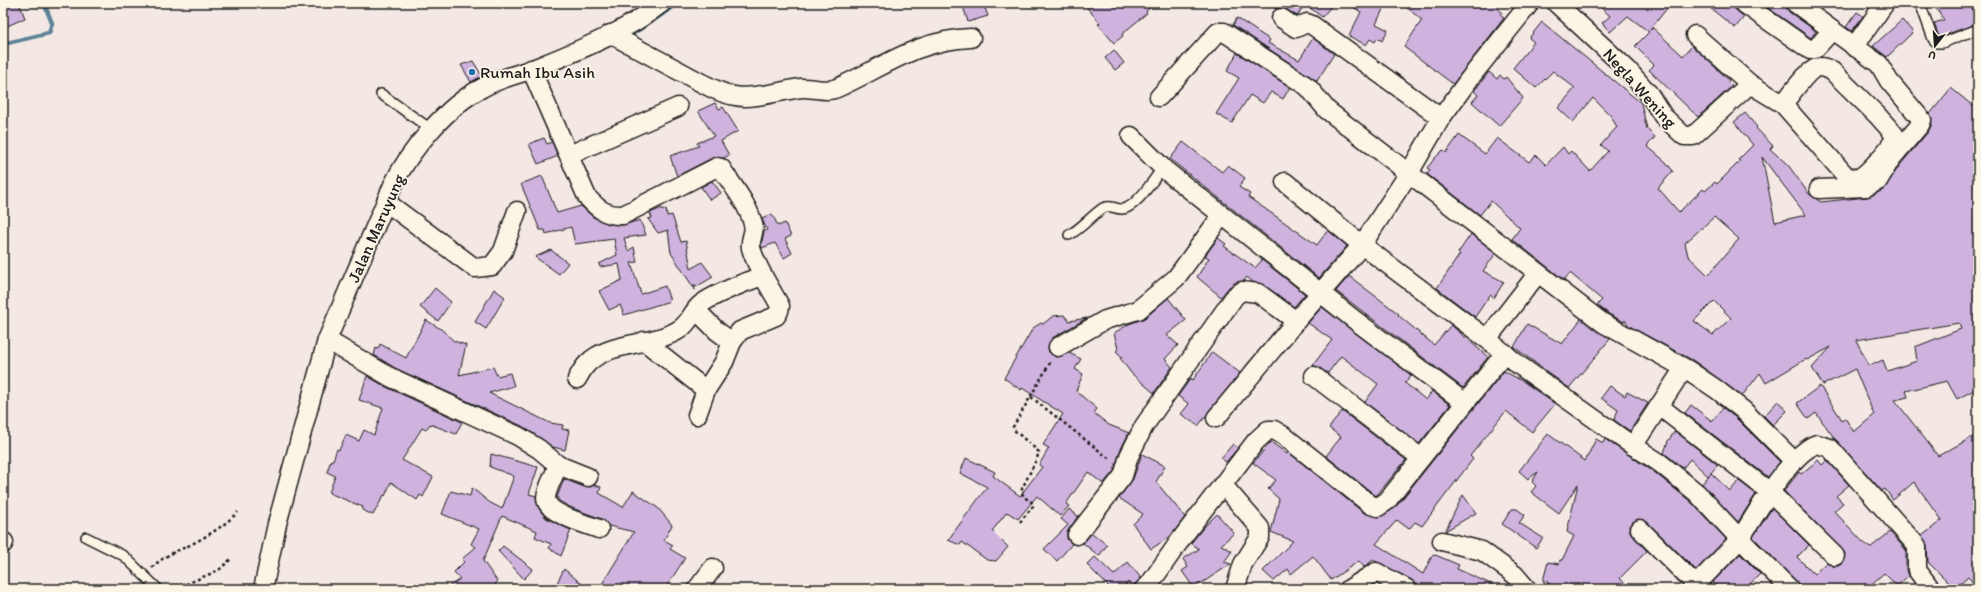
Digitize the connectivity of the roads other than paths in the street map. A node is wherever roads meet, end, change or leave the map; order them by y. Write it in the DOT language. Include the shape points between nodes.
graph roads {
  1 [pos="662,3"];
  2 [pos="1530,3"];
  3 [pos="1556,3"];
  4 [pos="1743,3"];
  5 [pos="1795,3"];
  6 [pos="1885,3"];
  7 [pos="1920,3"];
  8 [pos="1281,18"];
  9 [pos="1978,29"];
  10 [pos="610,34"];
  11 [pos="1695,35"];
  12 [pos="1827,36"];
  13 [pos="971,38"];
  14 [pos="1854,47"];
  15 [pos="531,69"];
  16 [pos="1750,84"];
  17 [pos="381,94"];
  18 [pos="1159,97"];
  19 [pos="1783,104"];
  20 [pos="678,107"];
  21 [pos="1441,118"];
  22 [pos="432,130"];
  23 [pos="1131,136"];
  24 [pos="569,155"];
  25 [pos="1164,169"];
  26 [pos="1409,173"];
  27 [pos="1285,182"];
  28 [pos="1819,189"];
  29 [pos="386,202"];
  30 [pos="517,211"];
  31 [pos="1222,215"];
  32 [pos="1069,235"];
  33 [pos="1362,245"];
  34 [pos="1538,273"];
  35 [pos="762,276"];
  36 [pos="1321,292"];
  37 [pos="696,310"];
  38 [pos="1296,321"];
  39 [pos="1487,339"];
  40 [pos="327,340"];
  41 [pos="644,341"];
  42 [pos="732,342"];
  43 [pos="1058,347"];
  44 [pos="1504,353"];
  45 [pos="1684,368"];
  46 [pos="1314,376"];
  47 [pos="577,379"];
  48 [pos="706,390"];
  49 [pos="1464,402"];
  50 [pos="1659,406"];
  51 [pos="697,415"];
  52 [pos="1216,418"];
  53 [pos="1633,446"];
  54 [pos="1421,458"];
  55 [pos="1794,462"];
  56 [pos="558,465"];
  57 [pos="588,477"];
  58 [pos="1223,485"];
  59 [pos="1770,492"];
  60 [pos="599,529"];
  61 [pos="1640,529"];
  62 [pos="1078,535"];
  63 [pos="86,537"];
  64 [pos="1740,540"];
  65 [pos="1442,541"];
  66 [pos="1834,556"];
  67 [pos="713,568"];
  68 [pos="1694,587"];
  69 [pos="158,589"];
  70 [pos="263,589"];
  71 [pos="697,589"];
  72 [pos="1144,589"];
  73 [pos="1235,589"];
  74 [pos="1349,589"];
  75 [pos="1406,589"];
  76 [pos="1527,589"];
  77 [pos="1790,589"];
  78 [pos="1931,589"];
  1 -- 10 [label="street, Jalan Maruyung"];
  2 -- 21 [label="street"];
  3 -- 16 [label="street, Negla Wening" via="1627,69 1649,94 1663,116 1684,136 1693,136"];
  4 -- 12 [label="street" via="1810,50 1815,49"];
  5 -- 14 [label="street"];
  6 -- 14 [label="street"];
  7 -- 9 [label="lane" via="1927,26 1937,43"];
  8 -- 21 [label="street" via="1296,28 1307,23 1312,26"];
  10 -- 13 [label="street" via="705,84 735,96 770,94 802,88 835,89 924,45 954,38"];
  10 -- 15 [label="street, Jalan Maruyung" via="580,50"];
  11 -- 16 [label="street"];
  14 -- 28 [label="street" via="1882,67 1889,81 1922,120 1878,181 1866,187"];
  15 -- 22 [label="street, Jalan Maruyung" via="483,87 466,97"];
  15 -- 24 [label="street"];
  16 -- 19 [label="street"];
  17 -- 22 [label="lane"];
  18 -- 26 [label="street" via="1218,32 1224,32 1308,87 1327,110"];
  19 -- 19 [label="street" via="1849,177 1858,178 1862,175 1895,138 1877,116 1832,71 1824,67 1818,67 1806,76"];
  20 -- 24 [label="street"];
  21 -- 26 [label="street"];
  22 -- 29 [label="street, Jalan Maruyung" via="406,160"];
  23 -- 25 [label="street"];
  24 -- 35 [label="street" via="587,197 598,209 615,216 635,210 713,168 721,168 754,226 751,248"];
  25 -- 31 [label="street"];
  25 -- 32 [label="lane" via="1130,207 1104,208"];
  26 -- 33 [label="street"];
  26 -- 34 [label="street"];
  27 -- 33 [label="street"];
  29 -- 30 [label="street" via="475,268 492,266 503,252"];
  29 -- 40 [label="street, Jalan Maruyung"];
  31 -- 36 [label="street"];
  31 -- 43 [label="street" via="1176,278 1138,310 1105,320"];
  33 -- 36 [label="street"];
  33 -- 39 [label="street"];
  34 -- 39 [label="street"];
  34 -- 45 [label="street" via="1603,323"];
  35 -- 37 [label="street" via="734,287 700,305"];
  35 -- 42 [label="street" via="780,306 779,311 776,316 740,331"];
  36 -- 38 [label="street"];
  36 -- 49 [label="street"];
  37 -- 41 [label="street" via="690,321 680,329"];
  37 -- 42 [label="street"];
  38 -- 52 [label="street"];
  38 -- 62 [label="street" via="1258,293 1242,291 1235,296 1144,426 1130,456 1126,472"];
  39 -- 44 [label="street"];
  40 -- 56 [label="street" via="390,377 518,436"];
  40 -- 70 [label="street, Jalan Maruyung" via="277,524"];
  41 -- 47 [label="street" via="627,344 598,356 587,364"];
  41 -- 48 [label="street"];
  42 -- 48 [label="street" via="724,362"];
  44 -- 49 [label="street"];
  44 -- 53 [label="street"];
  45 -- 50 [label="street"];
  45 -- 55 [label="street" via="1743,410"];
  46 -- 54 [label="street"];
  48 -- 51 [label="street"];
  49 -- 54 [label="street"];
  50 -- 53 [label="street"];
  50 -- 59 [label="street"];
  53 -- 64 [label="street" via="1660,463 1697,493"];
  54 -- 58 [label="street" via="1387,501 1378,507 1371,505 1284,436 1269,429 1256,441"];
  55 -- 59 [label="street"];
  55 -- 78 [label="street" via="1801,453 1813,445 1830,448 1917,546 1917,570"];
  56 -- 57 [label="street"];
  56 -- 60 [label="street" via="546,496 549,505 567,518"];
  58 -- 72 [label="street"];
  58 -- 73 [label="street" via="1260,528 1261,533 1243,564"];
  59 -- 64 [label="street"];
  59 -- 66 [label="street"];
  61 -- 68 [label="street"];
  63 -- 69 [label="lane" via="124,556"];
  64 -- 68 [label="street"];
  64 -- 77 [label="street"];
  65 -- 76 [label="street" via="1482,551 1514,575"];
  67 -- 71 [label="street"];
  74 -- 75 [label="street" via="1376,572"];
}
